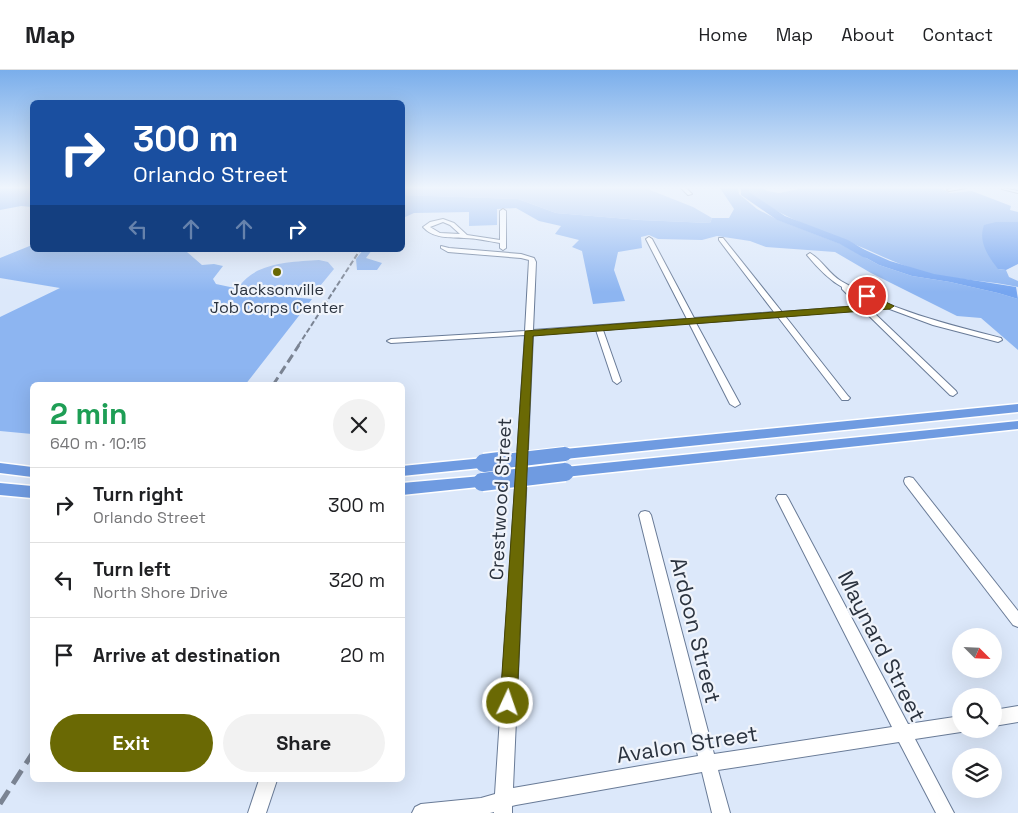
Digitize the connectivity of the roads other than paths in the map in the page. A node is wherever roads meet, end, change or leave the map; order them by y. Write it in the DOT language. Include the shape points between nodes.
graph roads {
  1 [pos="433,223"];
  2 [pos="452,223"];
  3 [pos="503,223"];
  4 [pos="465,236"];
  5 [pos="649,239"];
  6 [pos="721,239"];
  7 [pos="503,242"];
  8 [pos="443,247"];
  9 [pos="503,254"];
  10 [pos="810,255"];
  11 [pos="836,281"];
  12 [pos="890,306"];
  13 [pos="864,308"];
  14 [pos="780,314"];
  15 [pos="690,322"];
  16 [pos="599,328"];
  17 [pos="528,333"];
  18 [pos="998,340"];
  19 [pos="391,341"];
  20 [pos="617,381"];
  21 [pos="953,393"];
  22 [pos="845,398"];
  23 [pos="735,404"];
  24 [pos="1018,408"];
  25 [pos="1018,425"];
  26 [pos="0,468"];
  27 [pos="405,470"];
  28 [pos="30,472"];
  29 [pos="909,482"];
  30 [pos="0,490"];
  31 [pos="405,490"];
  32 [pos="30,492"];
  33 [pos="782,498"];
  34 [pos="645,515"];
  35 [pos="1018,621"];
  36 [pos="1018,714"];
  37 [pos="1002,717"];
  38 [pos="952,725"];
  39 [pos="904,733"];
  40 [pos="708,763"];
  41 [pos="267,782"];
  42 [pos="503,807"];
  43 [pos="257,813"];
  44 [pos="422,813"];
  45 [pos="721,813"];
  46 [pos="945,813"];
  1 -- 4 [label="street" via="426,227 430,231"];
  2 -- 4 [label="street"];
  3 -- 7 [label="street"];
  4 -- 7 [label="street"];
  5 -- 15 [label="street"];
  6 -- 14 [label="street"];
  7 -- 9 [label="street"];
  8 -- 9 [label="street"];
  9 -- 17 [label="street, Crestwood Street" via="527,257 533,262"];
  10 -- 11 [label="street"];
  11 -- 12 [label="street"];
  11 -- 13 [label="street"];
  12 -- 13 [label="street"];
  12 -- 18 [label="street" via="944,326"];
  13 -- 14 [label="street"];
  13 -- 21 [label="street"];
  14 -- 15 [label="street"];
  14 -- 22 [label="street"];
  15 -- 16 [label="street"];
  15 -- 23 [label="street"];
  16 -- 17 [label="street"];
  16 -- 20 [label="street"];
  17 -- 19 [label="street"];
  17 -- 42 [label="street, Crestwood Street"];
  24 -- 27 [label="highway, bridge"];
  25 -- 31 [label="highway, bridge"];
  26 -- 28 [label="highway"];
  29 -- 35 [label="street"];
  30 -- 32 [label="highway"];
  33 -- 39 [label="street, Maynard Street"];
  34 -- 40 [label="street, Ardoon Street"];
  36 -- 37 [label="street"];
  38 -- 39 [label="street, Avalon Street"];
  39 -- 40 [label="street, Avalon Street"];
  39 -- 46 [label="street, Maynard Street"];
  40 -- 42 [label="street, Avalon Street" via="516,796"];
  40 -- 45 [label="street, Ardoon Street"];
  41 -- 43 [label="street"];
  42 -- 44 [label="street, Avalon Street"];
}
